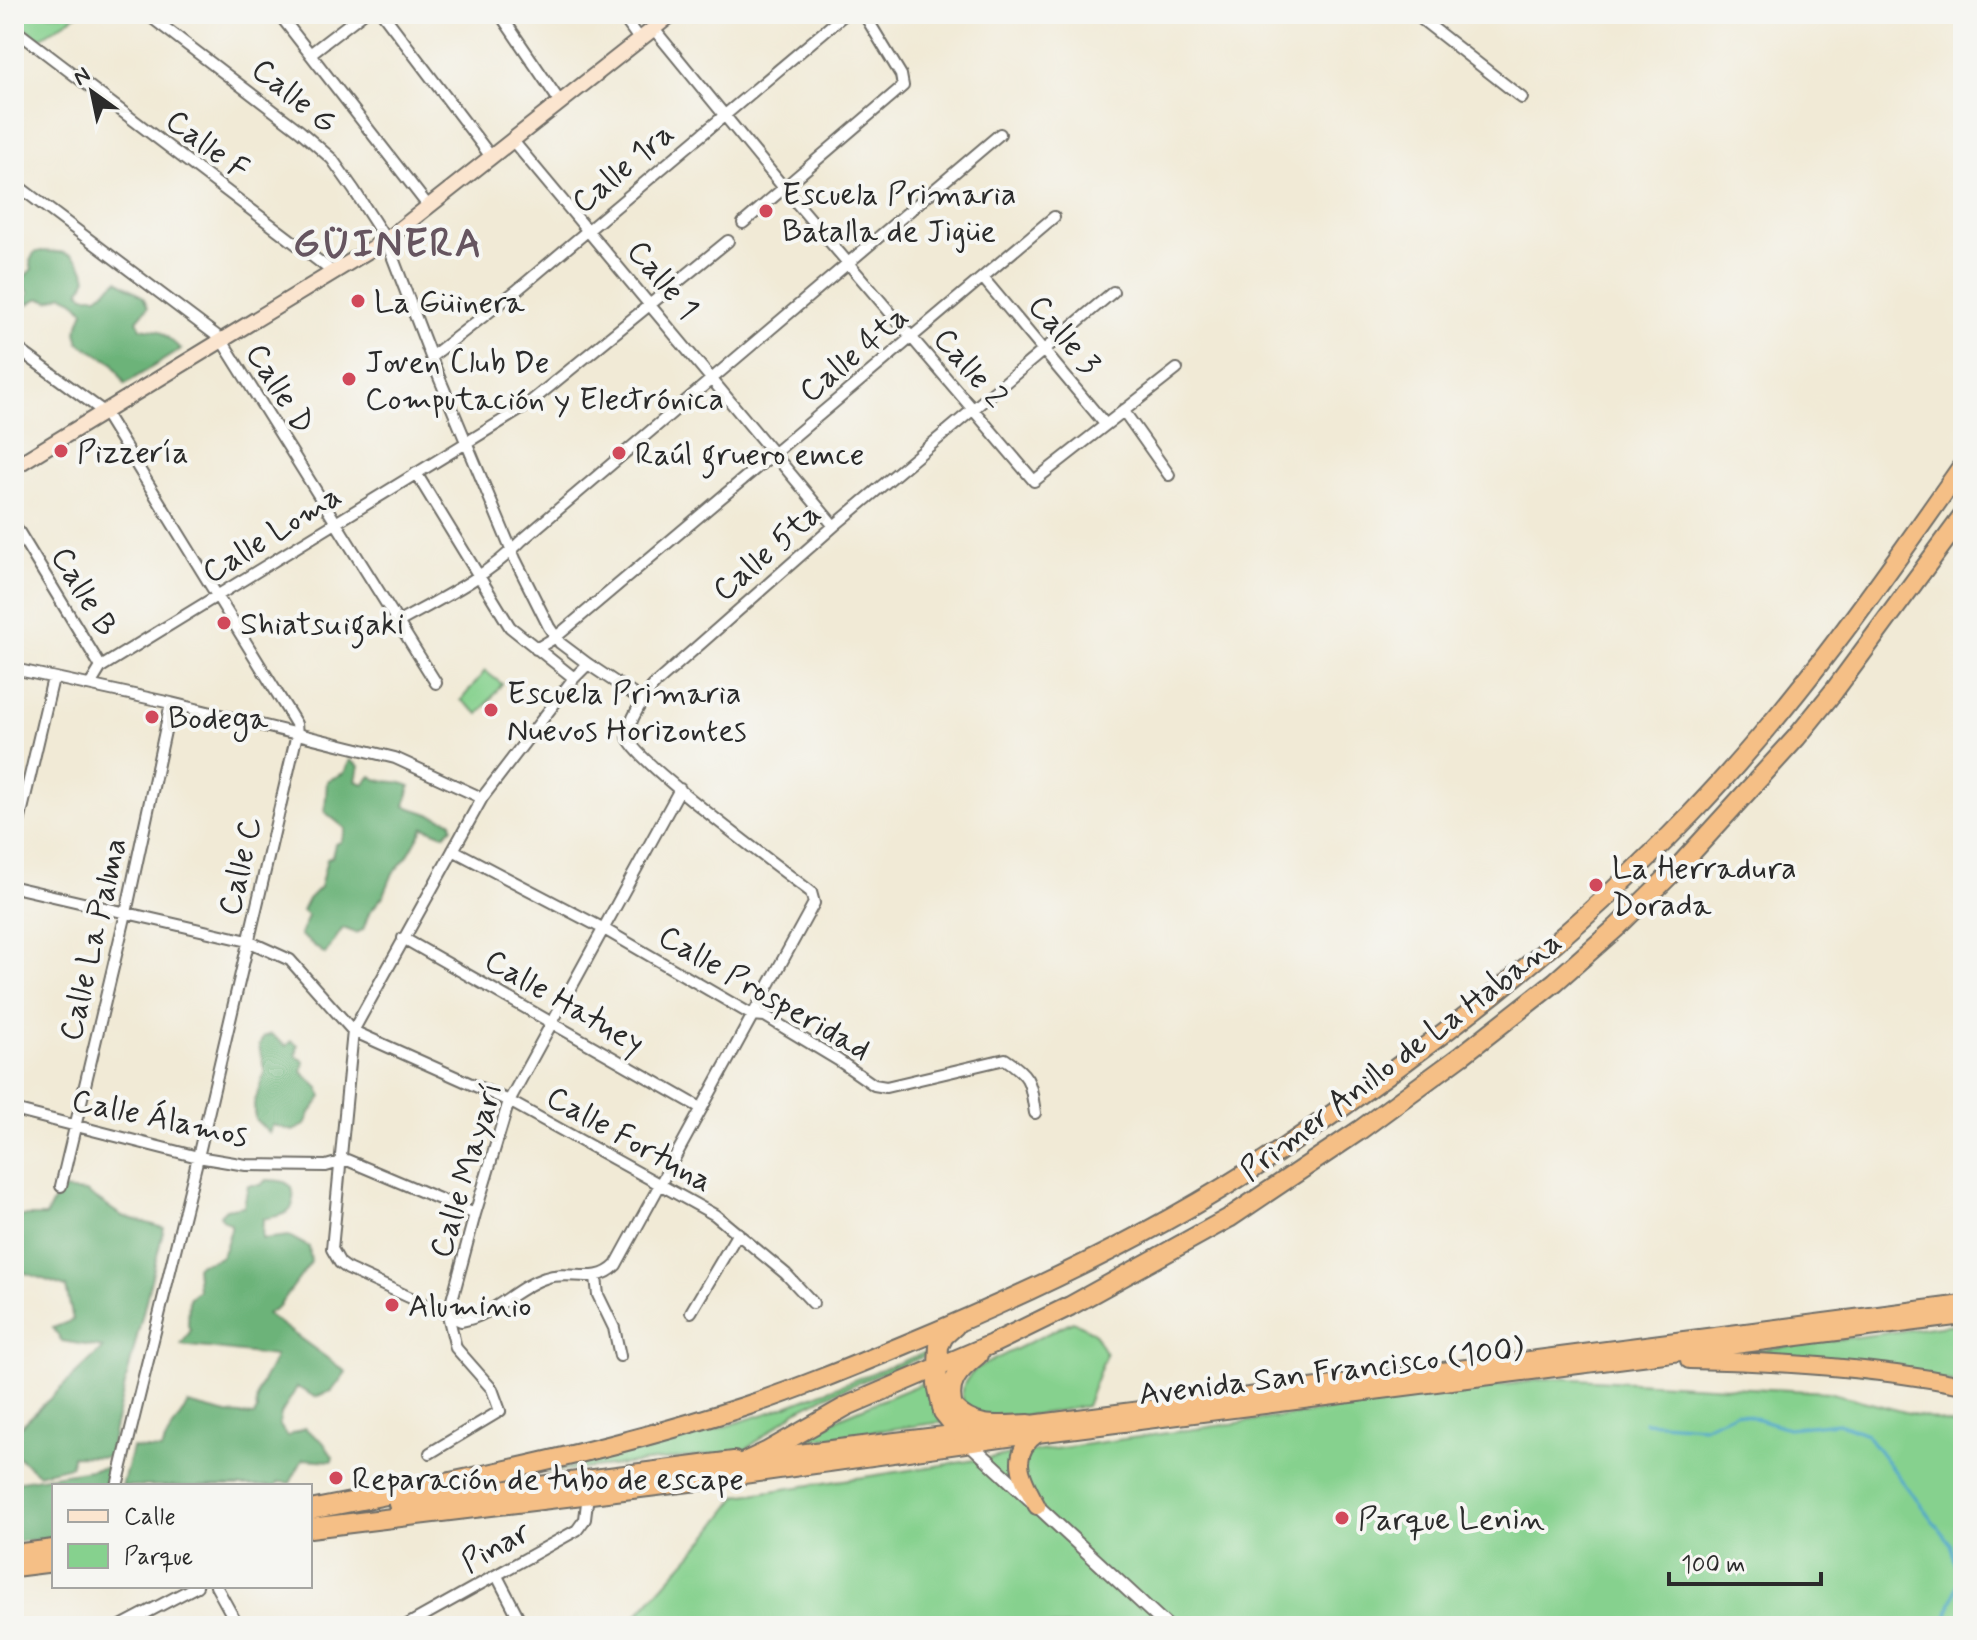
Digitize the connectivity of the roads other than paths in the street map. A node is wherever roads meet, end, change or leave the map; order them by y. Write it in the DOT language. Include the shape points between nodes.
graph roads {
  1 [pos="147,14"];
  2 [pos="279,14"];
  3 [pos="362,14"];
  4 [pos="383,14"];
  5 [pos="500,14"];
  6 [pos="621,14"];
  7 [pos="672,14"];
  8 [pos="845,14"];
  9 [pos="864,14"];
  10 [pos="1415,14"];
  11 [pos="653,28"];
  12 [pos="14,29"];
  13 [pos="639,39"];
  14 [pos="310,54"];
  15 [pos="1522,98"];
  16 [pos="560,102"];
  17 [pos="724,115"];
  18 [pos="1000,134"];
  19 [pos="513,141"];
  20 [pos="492,158"];
  21 [pos="14,183"];
  22 [pos="784,188"];
  23 [pos="429,207"];
  24 [pos="1054,217"];
  25 [pos="743,223"];
  26 [pos="588,229"];
  27 [pos="386,240"];
  28 [pos="728,241"];
  29 [pos="847,262"];
  30 [pos="333,272"];
  31 [pos="983,278"];
  32 [pos="1113,292"];
  33 [pos="650,304"];
  34 [pos="912,338"];
  35 [pos="221,339"];
  36 [pos="14,346"];
  37 [pos="1045,350"];
  38 [pos="431,357"];
  39 [pos="1177,369"];
  40 [pos="713,380"];
  41 [pos="974,410"];
  42 [pos="1123,410"];
  43 [pos="104,412"];
  44 [pos="1105,424"];
  45 [pos="466,441"];
  46 [pos="773,453"];
  47 [pos="1963,465"];
  48 [pos="14,467"];
  49 [pos="416,473"];
  50 [pos="1169,475"];
  51 [pos="1963,516"];
  52 [pos="14,524"];
  53 [pos="335,524"];
  54 [pos="834,526"];
  55 [pos="512,550"];
  56 [pos="478,577"];
  57 [pos="218,597"];
  58 [pos="397,623"];
  59 [pos="556,637"];
  60 [pos="536,649"];
  61 [pos="588,664"];
  62 [pos="101,667"];
  63 [pos="14,669"];
  64 [pos="53,678"];
  65 [pos="574,678"];
  66 [pos="436,683"];
  67 [pos="90,685"];
  68 [pos="642,700"];
  69 [pos="171,703"];
  70 [pos="297,734"];
  71 [pos="680,789"];
  72 [pos="482,798"];
  73 [pos="14,844"];
  74 [pos="453,850"];
  75 [pos="14,887"];
  76 [pos="126,913"];
  77 [pos="604,929"];
  78 [pos="403,938"];
  79 [pos="248,941"];
  80 [pos="752,1015"];
  81 [pos="550,1023"];
  82 [pos="353,1031"];
  83 [pos="509,1101"];
  84 [pos="701,1108"];
  85 [pos="14,1110"];
  86 [pos="1035,1113"];
  87 [pos="75,1126"];
  88 [pos="198,1157"];
  89 [pos="339,1161"];
  90 [pos="661,1185"];
  91 [pos="61,1186"];
  92 [pos="475,1214"];
  93 [pos="738,1233"];
  94 [pos="596,1277"];
  95 [pos="813,1303"];
  96 [pos="1963,1304"];
  97 [pos="691,1312"];
  98 [pos="448,1315"];
  99 [pos="1963,1316"];
  100 [pos="957,1324"];
  101 [pos="992,1344"];
  102 [pos="620,1356"];
  103 [pos="1639,1359"];
  104 [pos="939,1366"];
  105 [pos="1963,1385"];
  106 [pos="954,1408"];
  107 [pos="1033,1429"];
  108 [pos="965,1438"];
  109 [pos="430,1453"];
  110 [pos="753,1459"];
  111 [pos="706,1480"];
  112 [pos="117,1484"];
  113 [pos="588,1494"];
  114 [pos="1037,1506"];
  115 [pos="312,1513"];
  116 [pos="312,1513"];
  117 [pos="312,1528"];
  118 [pos="52,1550"];
  119 [pos="52,1562"];
  120 [pos="15,1564"];
  121 [pos="497,1576"];
  122 [pos="193,1588"];
  123 [pos="217,1588"];
  124 [pos="121,1626"];
  125 [pos="238,1626"];
  126 [pos="405,1626"];
  127 [pos="523,1626"];
  128 [pos="1167,1626"];
  1 -- 27 [label="street, Calle G" via="332,159"];
  2 -- 14 [label="street"];
  3 -- 14 [label="street"];
  4 -- 20 [label="street"];
  5 -- 16 [label="street"];
  6 -- 13 [label="street"];
  7 -- 11 [label="main road"];
  8 -- 17 [label="street, Calle 1ra"];
  9 -- 22 [label="street" via="903,83"];
  10 -- 15 [label="street"];
  11 -- 13 [label="main road"];
  11 -- 17 [label="street, Calle 2"];
  12 -- 30 [label="street, Calle F"];
  13 -- 16 [label="main road"];
  14 -- 23 [label="street"];
  16 -- 19 [label="main road"];
  17 -- 22 [label="street, Calle 2"];
  17 -- 26 [label="street, Calle 1ra"];
  18 -- 29 [label="street"];
  19 -- 20 [label="main road"];
  19 -- 26 [label="street, Calle 1"];
  20 -- 23 [label="main road"];
  21 -- 35 [label="street, Calle D"];
  22 -- 25 [label="street"];
  22 -- 29 [label="street, Calle 2"];
  23 -- 27 [label="main road"];
  24 -- 31 [label="street, Calle 4ta"];
  26 -- 33 [label="street, Calle 1"];
  26 -- 38 [label="street, Calle 1ra"];
  27 -- 30 [label="main road"];
  27 -- 38 [label="street, Calle G"];
  28 -- 33 [label="street, Calle Loma"];
  29 -- 34 [label="street, Calle 2"];
  29 -- 40 [label="street"];
  30 -- 35 [label="main road"];
  31 -- 34 [label="street, Calle 4ta"];
  31 -- 37 [label="street, Calle 3"];
  32 -- 37 [label="street, Calle 5ta"];
  33 -- 40 [label="street, Calle 1"];
  33 -- 45 [label="street, Calle Loma" via="534,400"];
  34 -- 41 [label="street, Calle 2"];
  34 -- 46 [label="street, Calle 4ta"];
  35 -- 43 [label="main road"];
  35 -- 53 [label="street, Calle D"];
  36 -- 43 [label="street"];
  37 -- 41 [label="street, Calle 5ta"];
  37 -- 44 [label="street, Calle 3"];
  38 -- 45 [label="street, Calle G"];
  39 -- 42 [label="street"];
  40 -- 46 [label="street, Calle 1"];
  40 -- 55 [label="street"];
  41 -- 44 [label="street, Calle 2" via="1034,481"];
  41 -- 54 [label="street, Calle 5ta"];
  42 -- 44 [label="street"];
  42 -- 50 [label="street"];
  43 -- 48 [label="main road"];
  43 -- 57 [label="street"];
  45 -- 49 [label="street, Calle Loma"];
  45 -- 55 [label="street, Calle G"];
  46 -- 54 [label="street, Calle 1"];
  46 -- 59 [label="street, Calle 4ta"];
  47 -- 100 [label="highway, Primer Anillo de La Habana" via="1871,597 1775,720 1680,825 1533,963 1344,1107 1246,1173 1111,1250"];
  49 -- 53 [label="street, Calle Loma"];
  49 -- 56 [label="street"];
  51 -- 101 [label="highway, Primer Anillo de La Habana" via="1796,738 1682,863 1555,982 1373,1121 1229,1218"];
  52 -- 62 [label="street, Calle B"];
  53 -- 57 [label="street, Calle Loma"];
  53 -- 58 [label="street, Calle D"];
  54 -- 68 [label="street, Calle 5ta"];
  55 -- 56 [label="street"];
  55 -- 59 [label="street, Calle G"];
  56 -- 58 [label="street"];
  56 -- 60 [label="street" via="516,634"];
  57 -- 62 [label="street, Calle Loma"];
  57 -- 70 [label="street" via="287,706"];
  58 -- 66 [label="street, Calle D"];
  59 -- 60 [label="street, Calle 4ta"];
  59 -- 61 [label="street, Calle G"];
  60 -- 65 [label="street"];
  61 -- 65 [label="street"];
  61 -- 68 [label="street, Calle G"];
  62 -- 67 [label="street, Calle B"];
  63 -- 64 [label="street"];
  64 -- 67 [label="street"];
  64 -- 73 [label="street"];
  65 -- 72 [label="street"];
  67 -- 69 [label="street"];
  68 -- 71 [label="street" via="629,731 631,744"];
  69 -- 70 [label="street"];
  69 -- 76 [label="street, Calle La Palma"];
  70 -- 72 [label="street" via="395,758"];
  70 -- 79 [label="street, Calle C"];
  71 -- 77 [label="street, Calle Mayarí"];
  71 -- 80 [label="street" via="811,892 814,903"];
  72 -- 74 [label="street"];
  74 -- 77 [label="street, Calle Prosperidad"];
  74 -- 78 [label="street"];
  75 -- 76 [label="street, Calle Fortuna"];
  76 -- 79 [label="street, Calle Fortuna"];
  76 -- 87 [label="street, Calle La Palma"];
  77 -- 80 [label="street, Calle Prosperidad"];
  77 -- 81 [label="street, Calle Mayarí"];
  78 -- 81 [label="street, Calle Hatuey"];
  78 -- 82 [label="street"];
  79 -- 82 [label="street, Calle Fortuna" via="290,960"];
  79 -- 88 [label="street, Calle C"];
  80 -- 84 [label="street"];
  80 -- 86 [label="street, Calle Prosperidad" via="765,1016 879,1087 1005,1059 1025,1072"];
  81 -- 83 [label="street, Calle Mayarí"];
  81 -- 84 [label="street, Calle Hatuey"];
  82 -- 83 [label="street, Calle Fortuna"];
  82 -- 89 [label="street"];
  83 -- 90 [label="street, Calle Fortuna"];
  83 -- 92 [label="street, Calle Mayarí"];
  84 -- 90 [label="street"];
  85 -- 87 [label="street, Calle Álamos"];
  87 -- 88 [label="street, Calle Álamos"];
  87 -- 91 [label="street, Calle La Palma"];
  88 -- 89 [label="street, Calle Álamos" via="246,1165 326,1166"];
  88 -- 112 [label="street, Calle C"];
  89 -- 92 [label="street, Calle Álamos" via="354,1162"];
  89 -- 98 [label="street" via="331,1240 340,1263"];
  90 -- 93 [label="street, Calle Fortuna"];
  90 -- 94 [label="street" via="616,1265"];
  92 -- 98 [label="street, Calle Mayarí"];
  93 -- 95 [label="street, Calle Fortuna"];
  93 -- 97 [label="street"];
  94 -- 98 [label="street" via="552,1276 478,1318 461,1321"];
  94 -- 102 [label="street"];
  96 -- 107 [label="highway, Avenida San Francisco (100)"];
  98 -- 109 [label="street" via="456,1348 492,1389 500,1411"];
  99 -- 103 [label="highway, Avenida San Francisco (100)"];
  100 -- 104 [label="highway" via="939,1346"];
  100 -- 115 [label="highway, Primer Anillo de La Habana" via="739,1408 490,1474"];
  101 -- 104 [label="highway"];
  101 -- 106 [label="highway" via="953,1379"];
  103 -- 105 [label="highway" via="1815,1364"];
  103 -- 107 [label="highway, Avenida San Francisco (100)"];
  104 -- 108 [label="highway" via="941,1407"];
  104 -- 110 [label="highway" via="847,1406"];
  106 -- 107 [label="highway" via="965,1420 984,1426"];
  106 -- 108 [label="highway"];
  107 -- 108 [label="highway, Avenida San Francisco (100)"];
  107 -- 114 [label="highway" via="1020,1457 1023,1478"];
  108 -- 110 [label="highway, Avenida San Francisco (100)"];
  108 -- 111 [label="highway, Avenida San Francisco (100)"];
  108 -- 114 [label="street"];
  110 -- 111 [label="highway"];
  110 -- 116 [label="highway"];
  111 -- 113 [label="highway"];
  113 -- 117 [label="highway"];
  113 -- 121 [label="street, Pinar" via="585,1519 577,1530"];
  114 -- 128 [label="street"];
  118 -- 120 [label="highway"];
  119 -- 120 [label="highway"];
  121 -- 126 [label="street, Pinar"];
  121 -- 127 [label="street"];
  122 -- 124 [label="street"];
  123 -- 125 [label="street"];
}
